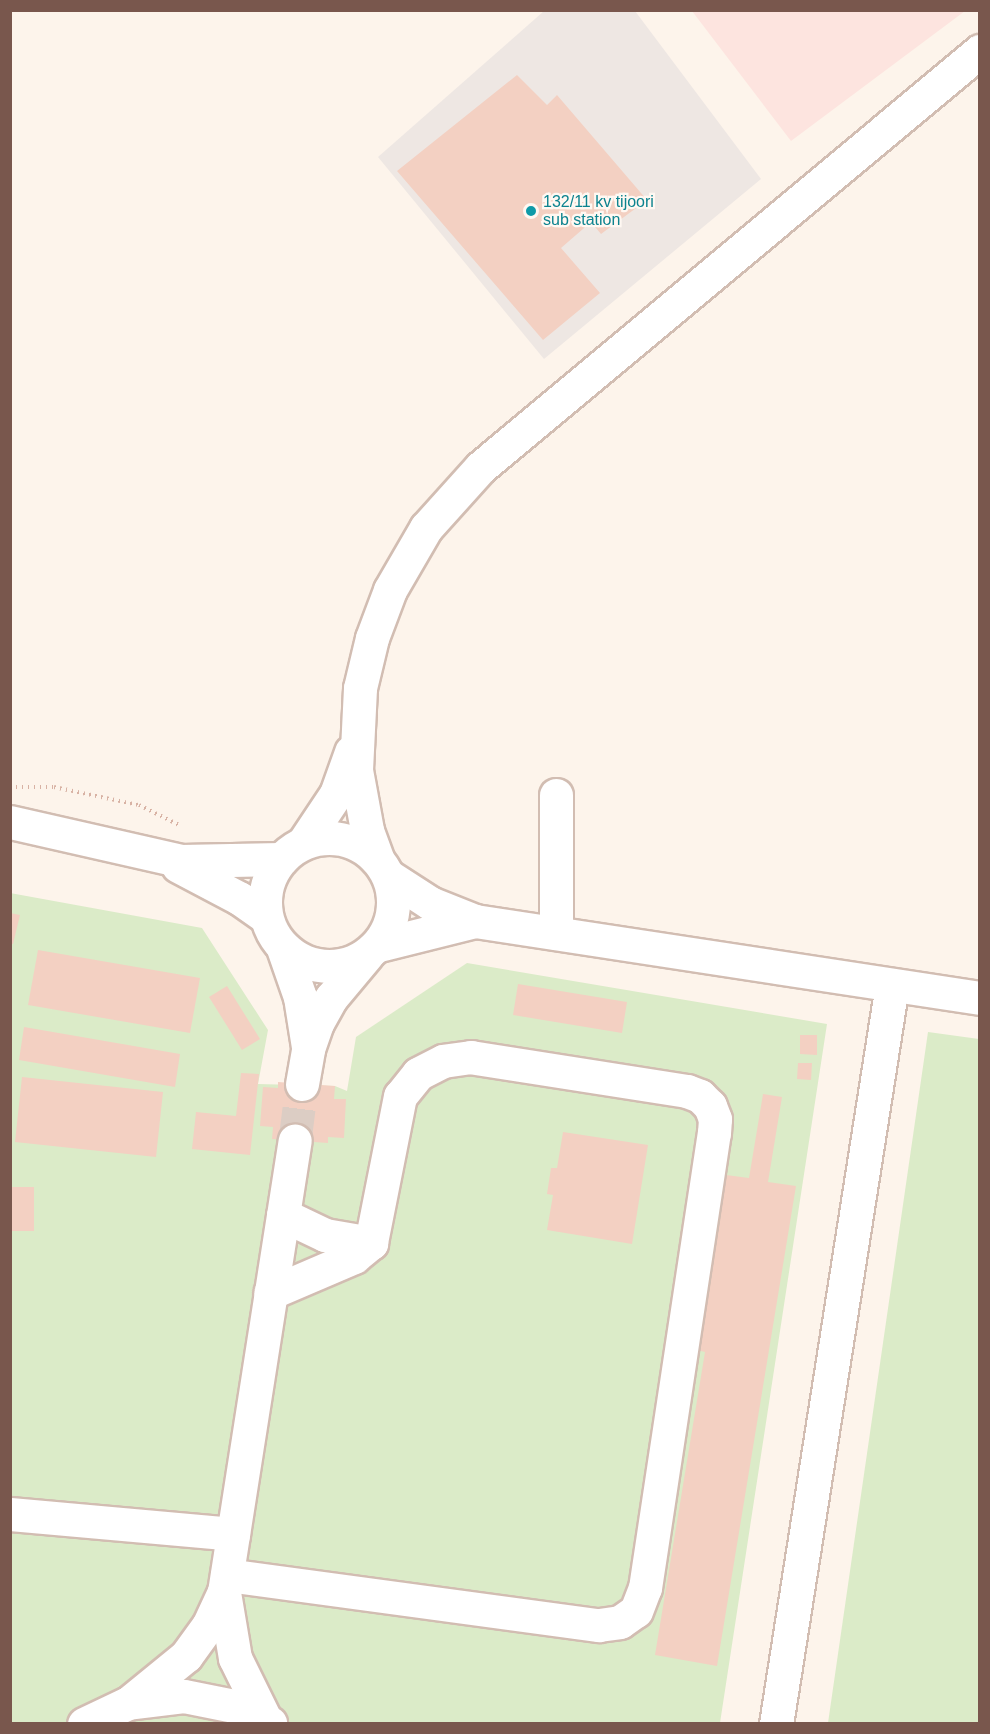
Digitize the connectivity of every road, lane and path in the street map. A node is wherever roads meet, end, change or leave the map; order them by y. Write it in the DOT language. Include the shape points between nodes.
graph roads {
  1 [pos="980,51"];
  2 [pos="355,739"];
  3 [pos="10,788"];
  4 [pos="556,795"];
  5 [pos="10,822"];
  6 [pos="190,830"];
  7 [pos="293,850"];
  8 [pos="148,855"];
  9 [pos="383,867"];
  10 [pos="266,917"];
  11 [pos="475,921"];
  12 [pos="556,933"];
  13 [pos="283,948"];
  14 [pos="373,950"];
  15 [pos="892,985"];
  16 [pos="980,998"];
  17 [pos="308,1049"];
  18 [pos="302,1084"];
  19 [pos="295,1140"];
  20 [pos="283,1215"];
  21 [pos="371,1243"];
  22 [pos="270,1293"];
  23 [pos="10,1514"];
  24 [pos="233,1534"];
  25 [pos="226,1584"];
  26 [pos="128,1703"];
  27 [pos="268,1721"];
  28 [pos="84,1724"];
  29 [pos="776,1724"];
  1 -- 2 [label="street" via="482,466 446,504 415,545 390,590 372,638 360,688"];
  2 -- 7 [label="street" via="336,794"];
  2 -- 9 [label="street" via="359,800"];
  3 -- 6 [label="path" via="54,788 139,805"];
  4 -- 12 [label="street"];
  5 -- 8 [label="street"];
  7 -- 8 [label="street" via="214,863"];
  7 -- 9 [label="street" via="323,837 343,839"];
  7 -- 10 [label="street" via="270,876 265,896"];
  8 -- 10 [label="street" via="210,882"];
  9 -- 11 [label="street" via="430,903"];
  9 -- 14 [label="street" via="394,912"];
  10 -- 13 [label="street"];
  11 -- 12 [label="street"];
  11 -- 14 [label="street"];
  12 -- 15 [label="street"];
  13 -- 14 [label="street" via="302,961 324,967 346,965"];
  13 -- 17 [label="street" via="300,997"];
  14 -- 17 [label="street" via="331,998"];
  15 -- 16 [label="street"];
  15 -- 29 [label="street"];
  17 -- 18 [label="street"];
  19 -- 20 [label="street"];
  20 -- 21 [label="street" via="325,1235"];
  20 -- 22 [label="street"];
  21 -- 22 [label="street" via="354,1257"];
  21 -- 25 [label="street" via="400,1096 418,1074 443,1060 471,1057 687,1090 710,1106 715,1119 714,1133 645,1588 636,1611 620,1622 599,1625"];
  22 -- 24 [label="street"];
  23 -- 24 [label="street"];
  24 -- 25 [label="street"];
  25 -- 26 [label="street" via="208,1626 186,1656 159,1682"];
  25 -- 27 [label="street" via="235,1658"];
  26 -- 27 [label="street" via="184,1696 212,1699"];
  26 -- 28 [label="street"];
}
